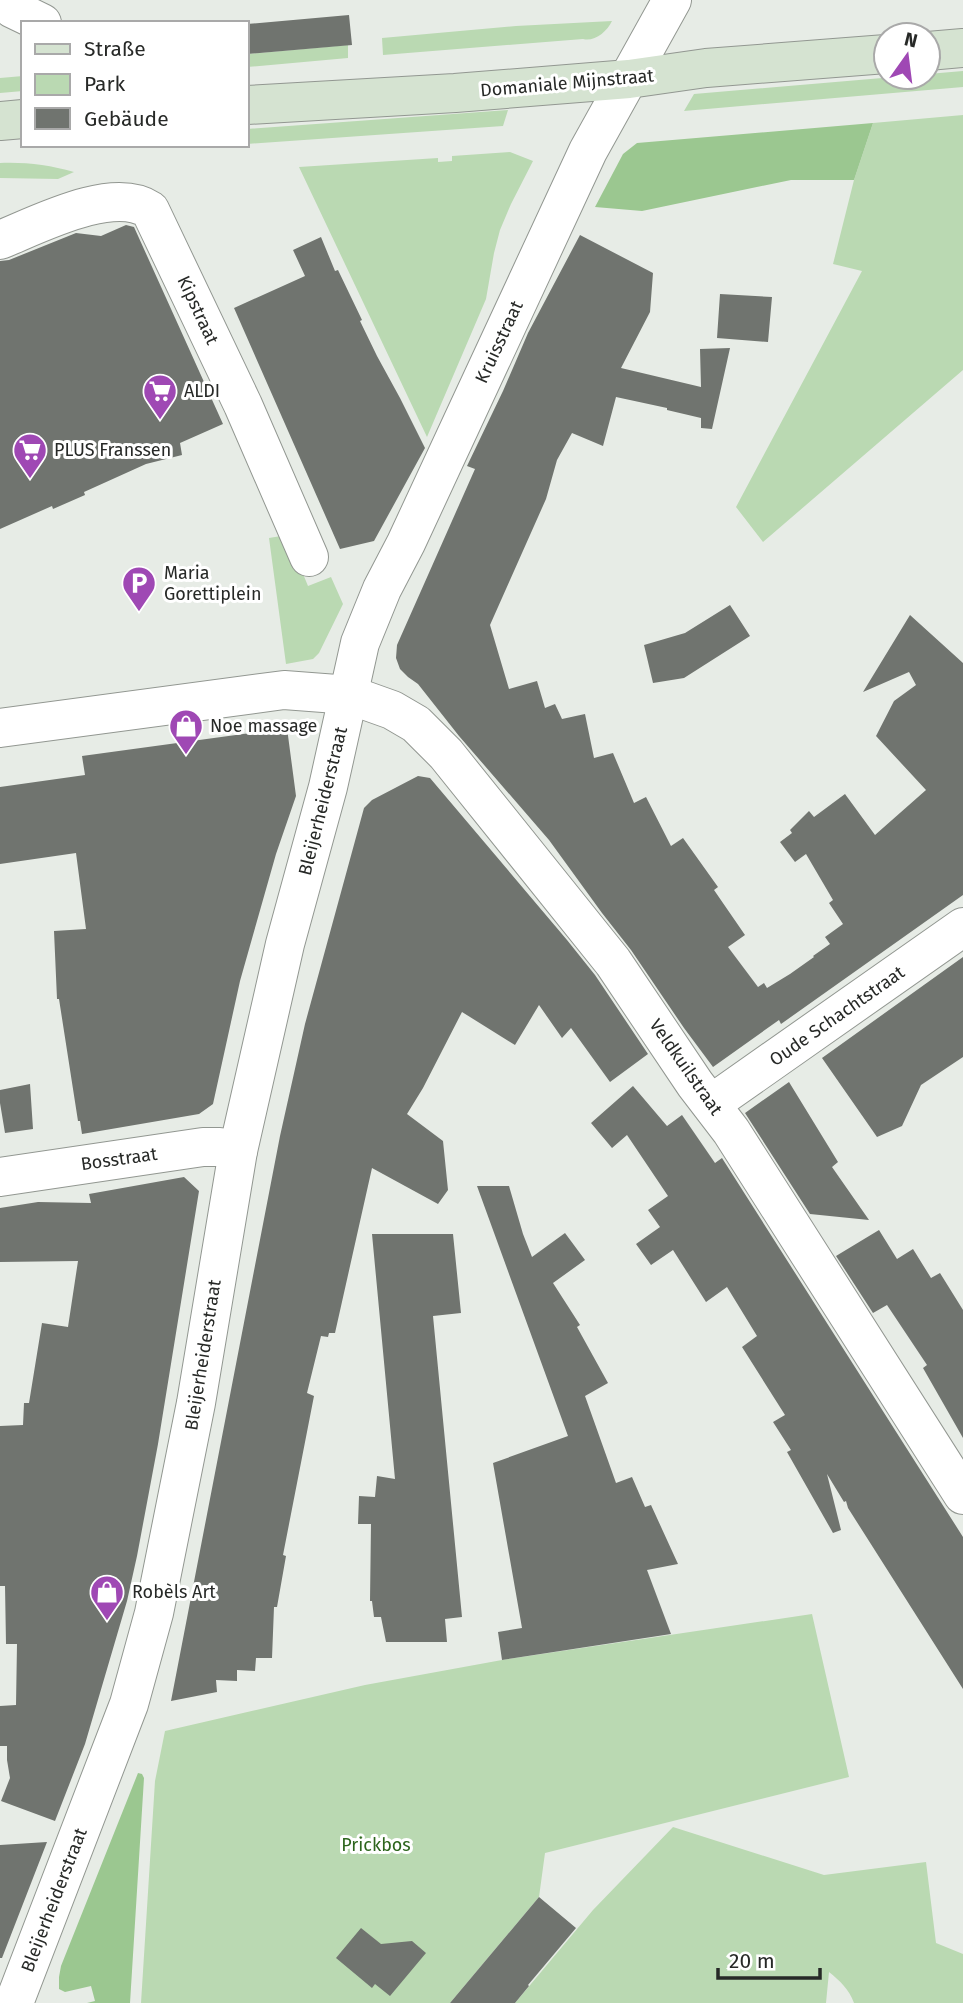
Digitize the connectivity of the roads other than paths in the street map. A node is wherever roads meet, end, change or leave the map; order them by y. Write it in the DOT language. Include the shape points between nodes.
graph roads {
  1 [pos="2,0"];
  2 [pos="672,0"];
  3 [pos="38,21"];
  4 [pos="963,48"];
  5 [pos="942,50"];
  6 [pos="872,55"];
  7 [pos="629,79"];
  8 [pos="248,105"];
  9 [pos="21,119"];
  10 [pos="0,121"];
  11 [pos="0,240"];
  12 [pos="309,557"];
  13 [pos="349,695"];
  14 [pos="0,728"];
  15 [pos="963,927"];
  16 [pos="711,1104"];
  17 [pos="238,1151"];
  18 [pos="0,1177"];
  19 [pos="951,1452"];
  20 [pos="963,1495"];
  21 [pos="14,2003"];
  1 -- 3 [label="street"];
  2 -- 7 [label="street, Kruisstraat"];
  4 -- 5 [label="main road"];
  6 -- 7 [label="main road, Domaniale Mijnstraat"];
  7 -- 8 [label="main road, Domaniale Mijnstraat"];
  7 -- 13 [label="street, Kruisstraat" via="587,151 378,599 360,643"];
  9 -- 10 [label="main road"];
  11 -- 12 [label="street, Kipstraat" via="73,209 112,202 142,204 150,210"];
  13 -- 14 [label="street, Veldkuilstraat" via="284,690"];
  13 -- 16 [label="street, Veldkuilstraat" via="416,724 446,754 613,962"];
  13 -- 17 [label="street, Bleijerheiderstraat"];
  15 -- 16 [label="street, Oude Schachtstraat"];
  16 -- 19 [label="street, Veldkuilstraat"];
  17 -- 18 [label="street, Bosstraat" via="204,1147"];
  17 -- 21 [label="street, Bleijerheiderstraat" via="154,1614 129,1704"];
  19 -- 20 [label="street, Veldkuilstraat"];
}
